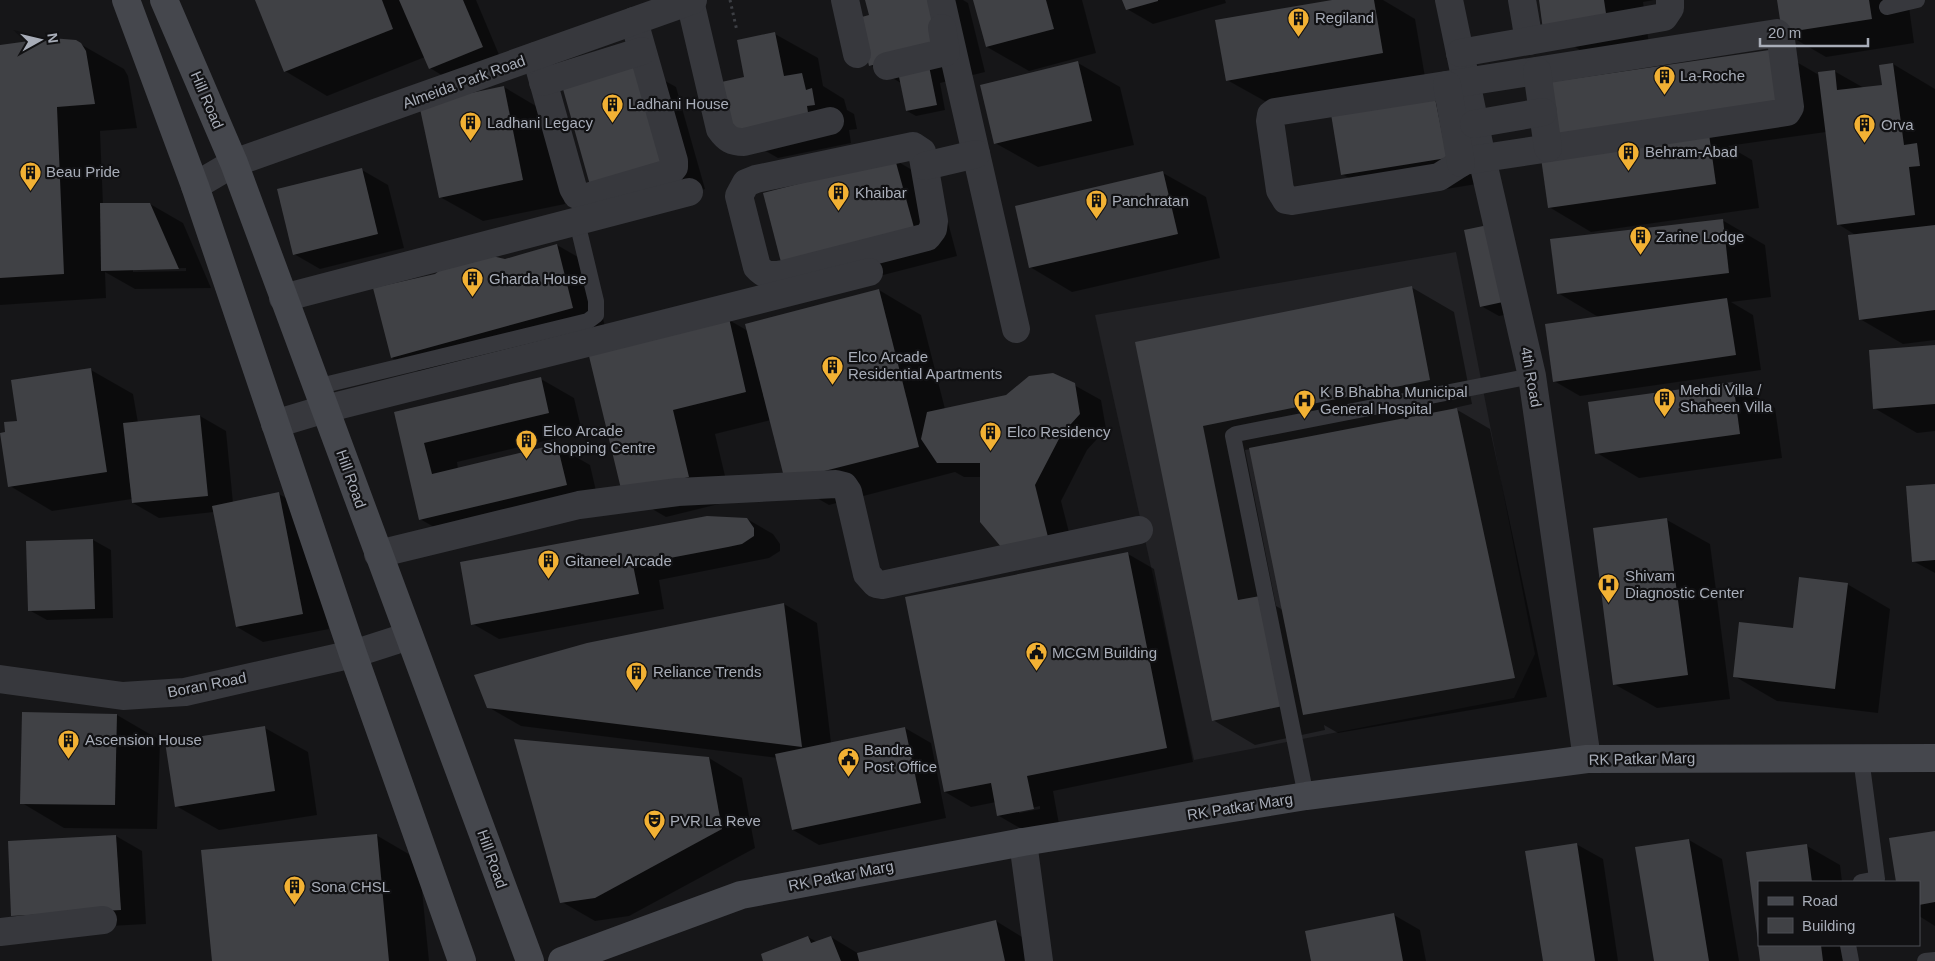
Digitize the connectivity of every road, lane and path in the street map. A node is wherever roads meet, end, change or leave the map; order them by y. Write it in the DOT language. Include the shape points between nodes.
graph roads {
  1 [pos="126,0"];
  2 [pos="164,0"];
  3 [pos="730,0"];
  4 [pos="845,0"];
  5 [pos="935,0"];
  6 [pos="941,0"];
  7 [pos="1448,0"];
  8 [pos="1522,0"];
  9 [pos="1670,0"];
  10 [pos="1917,0"];
  11 [pos="692,1"];
  12 [pos="1887,7"];
  13 [pos="634,21"];
  14 [pos="737,31"];
  15 [pos="1529,42"];
  16 [pos="642,51"];
  17 [pos="857,54"];
  18 [pos="1460,54"];
  19 [pos="536,56"];
  20 [pos="887,66"];
  21 [pos="1537,71"];
  22 [pos="543,82"];
  23 [pos="1456,83"];
  24 [pos="1543,112"];
  25 [pos="830,121"];
  26 [pos="1474,124"];
  27 [pos="1548,148"];
  28 [pos="976,154"];
  29 [pos="1471,160"];
  30 [pos="234,163"];
  31 [pos="925,166"];
  32 [pos="195,186"];
  33 [pos="689,192"];
  34 [pos="577,222"];
  35 [pos="869,272"];
  36 [pos="284,298"];
  37 [pos="1016,329"];
  38 [pos="1532,376"];
  39 [pos="321,398"];
  40 [pos="275,424"];
  41 [pos="1139,530"];
  42 [pos="378,554"];
  43 [pos="408,636"];
  44 [pos="353,654"];
  45 [pos="0,679"];
  46 [pos="1861,758"];
  47 [pos="1935,758"];
  48 [pos="1587,759"];
  49 [pos="1306,796"];
  50 [pos="1023,842"];
  51 [pos="1866,881"];
  52 [pos="103,920"];
  53 [pos="0,932"];
  54 [pos="1848,946"];
  55 [pos="1935,960"];
  56 [pos="462,961"];
  57 [pos="530,961"];
  58 [pos="562,961"];
  59 [pos="1039,961"];
  60 [pos="1851,961"];
  61 [pos="1926,961"];
  1 -- 32 [label="main road"];
  2 -- 30 [label="main road, Hill Road"];
  3 -- 14 [label="path"];
  4 -- 17 [label="street"];
  5 -- 20 [label="street" via="946,52"];
  6 -- 28 [label="street"];
  7 -- 18 [label="street, 4th Road"];
  8 -- 15 [label="street"];
  9 -- 15 [label="street" via="1670,8 1664,17"];
  10 -- 12 [label="lane"];
  11 -- 13 [label="street, Almeida Park Road"];
  11 -- 25 [label="street" via="720,130 726,137 734,142 744,142"];
  13 -- 16 [label="street"];
  13 -- 19 [label="street, Almeida Park Road"];
  15 -- 18 [label="street"];
  16 -- 22 [label="street"];
  16 -- 22 [label="street" via="674,161 669,173 584,198 576,195"];
  18 -- 23 [label="street, 4th Road"];
  19 -- 22 [label="street"];
  19 -- 30 [label="street, Almeida Park Road"];
  21 -- 23 [label="street"];
  21 -- 24 [label="street"];
  21 -- 27 [label="street" via="1774,33 1779,34 1781,40 1790,107 1787,112"];
  23 -- 26 [label="street, 4th Road"];
  23 -- 29 [label="street"];
  23 -- 29 [label="street" via="1275,112 1270,121 1280,190 1286,200 1292,201 1439,177"];
  24 -- 26 [label="street"];
  24 -- 27 [label="street"];
  26 -- 29 [label="street, 4th Road"];
  27 -- 29 [label="street"];
  28 -- 31 [label="street"];
  28 -- 37 [label="street"];
  29 -- 38 [label="street, 4th Road"];
  30 -- 32 [label="street, Almeida Park Road"];
  30 -- 36 [label="main road, Hill Road"];
  31 -- 31 [label="street" via="922,152 913,146 746,183 739,196 756,267 770,276 783,274 927,237 934,229 934,221"];
  32 -- 40 [label="main road"];
  33 -- 34 [label="street"];
  34 -- 36 [label="street"];
  34 -- 39 [label="lane" via="596,301 596,314 588,321"];
  35 -- 39 [label="street"];
  36 -- 39 [label="main road, Hill Road"];
  38 -- 48 [label="street, 4th Road"];
  38 -- 49 [label="lane" via="1233,436"];
  39 -- 40 [label="street"];
  39 -- 42 [label="main road, Hill Road"];
  40 -- 44 [label="main road"];
  41 -- 42 [label="street" via="882,585 876,584 867,574 848,492 844,486 836,484 678,492 579,505"];
  42 -- 43 [label="main road, Hill Road"];
  43 -- 44 [label="street, Boran Road"];
  43 -- 57 [label="main road, Hill Road"];
  44 -- 45 [label="street, Boran Road" via="177,693 123,696"];
  44 -- 56 [label="main road"];
  46 -- 47 [label="main road, RK Patkar Marg"];
  46 -- 48 [label="main road, RK Patkar Marg"];
  46 -- 51 [label="lane" via="1877,879"];
  48 -- 49 [label="main road, RK Patkar Marg"];
  49 -- 50 [label="main road, RK Patkar Marg"];
  50 -- 58 [label="main road, RK Patkar Marg" via="740,895"];
  50 -- 59 [label="street"];
  52 -- 53 [label="street"];
  54 -- 60 [label="lane"];
  55 -- 61 [label="lane"];
}
